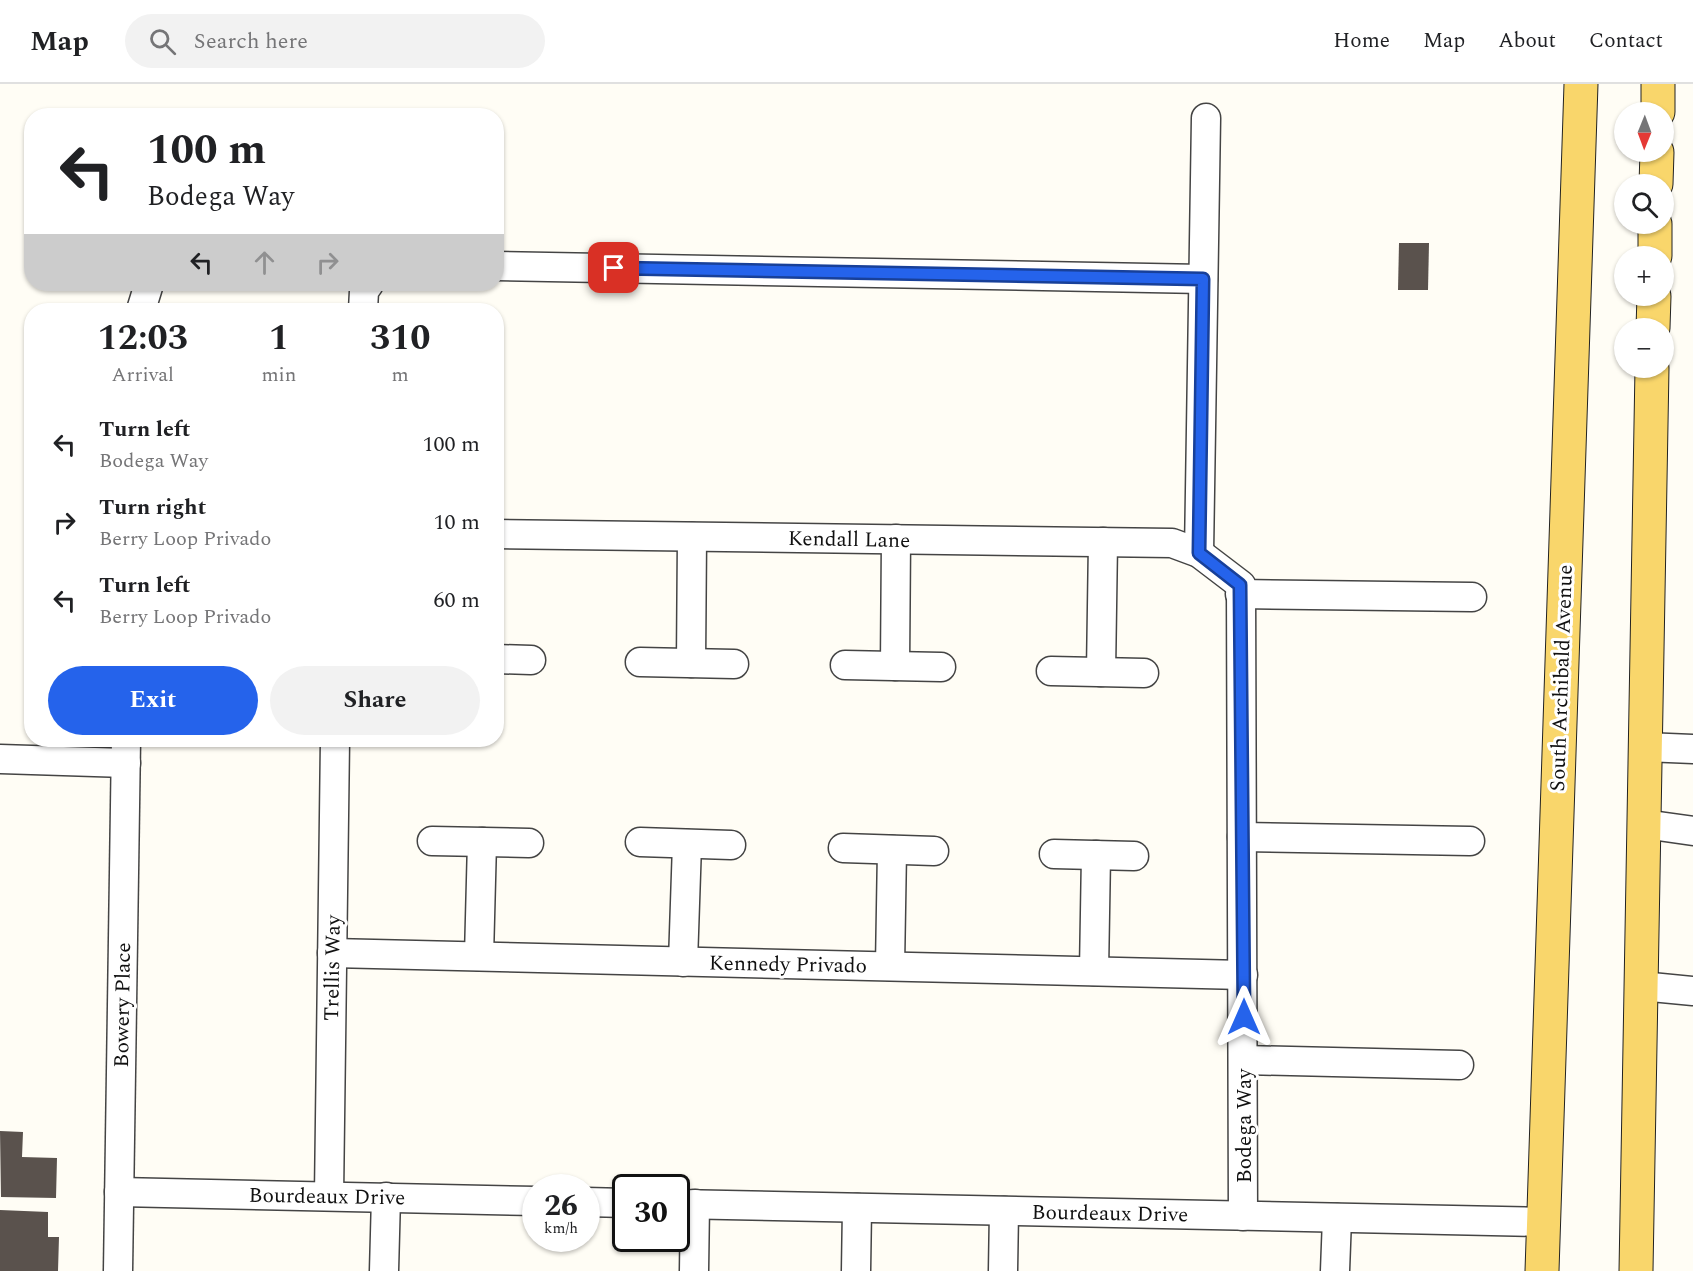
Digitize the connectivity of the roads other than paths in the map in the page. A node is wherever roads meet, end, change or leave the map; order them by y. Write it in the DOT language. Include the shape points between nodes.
graph roads {
  1 [pos="1581,84"];
  2 [pos="1658,84"];
  3 [pos="1658,102"];
  4 [pos="1206,118"];
  5 [pos="504,266"];
  6 [pos="1203,279"];
  7 [pos="1652,378"];
  8 [pos="504,534"];
  9 [pos="692,537"];
  10 [pos="896,539"];
  11 [pos="1103,542"];
  12 [pos="1199,553"];
  13 [pos="1240,594"];
  14 [pos="1472,597"];
  15 [pos="504,658"];
  16 [pos="531,660"];
  17 [pos="640,662"];
  18 [pos="691,663"];
  19 [pos="734,664"];
  20 [pos="845,666"];
  21 [pos="895,666"];
  22 [pos="941,667"];
  23 [pos="1051,670"];
  24 [pos="1101,672"];
  25 [pos="1144,673"];
  26 [pos="335,747"];
  27 [pos="1645,747"];
  28 [pos="1693,749"];
  29 [pos="126,751"];
  30 [pos="0,759"];
  31 [pos="1644,824"];
  32 [pos="1693,831"];
  33 [pos="1242,837"];
  34 [pos="432,841"];
  35 [pos="482,842"];
  36 [pos="640,842"];
  37 [pos="1470,842"];
  38 [pos="529,843"];
  39 [pos="687,844"];
  40 [pos="731,845"];
  41 [pos="843,848"];
  42 [pos="892,850"];
  43 [pos="934,851"];
  44 [pos="1054,854"];
  45 [pos="1096,855"];
  46 [pos="1134,856"];
  47 [pos="332,953"];
  48 [pos="479,957"];
  49 [pos="683,962"];
  50 [pos="890,966"];
  51 [pos="1094,971"];
  52 [pos="1243,975"];
  53 [pos="1641,986"];
  54 [pos="1693,991"];
  55 [pos="1244,1060"];
  56 [pos="1459,1065"];
  57 [pos="119,1192"];
  58 [pos="329,1196"];
  59 [pos="386,1197"];
  60 [pos="522,1201"];
  61 [pos="690,1204"];
  62 [pos="857,1208"];
  63 [pos="1004,1211"];
  64 [pos="1243,1216"];
  65 [pos="1337,1218"];
  66 [pos="1544,1222"];
  67 [pos="690,1238"];
  68 [pos="118,1271"];
  69 [pos="384,1271"];
  70 [pos="694,1271"];
  71 [pos="856,1271"];
  72 [pos="1003,1271"];
  73 [pos="1335,1271"];
  74 [pos="1542,1271"];
  75 [pos="1636,1271"];
  1 -- 66 [label="main road, South Archibald Avenue"];
  2 -- 3 [label="main road"];
  4 -- 6 [label="street"];
  5 -- 6 [label="street"];
  6 -- 12 [label="street"];
  7 -- 27 [label="main road"];
  8 -- 9 [label="street, Kendall Lane"];
  9 -- 10 [label="street, Kendall Lane"];
  9 -- 18 [label="street"];
  10 -- 11 [label="street, Kendall Lane"];
  10 -- 21 [label="street"];
  11 -- 12 [label="street, Kendall Lane" via="1172,543"];
  11 -- 24 [label="street"];
  12 -- 13 [label="street" via="1240,585"];
  13 -- 14 [label="street"];
  13 -- 33 [label="street, Bodega Way"];
  15 -- 16 [label="street"];
  17 -- 18 [label="street"];
  18 -- 19 [label="street"];
  20 -- 21 [label="street"];
  21 -- 22 [label="street"];
  23 -- 24 [label="street"];
  24 -- 25 [label="street"];
  26 -- 47 [label="street, Trellis Way"];
  27 -- 28 [label="street"];
  27 -- 31 [label="main road"];
  29 -- 30 [label="street"];
  29 -- 57 [label="street, Bowery Place"];
  31 -- 32 [label="street"];
  31 -- 53 [label="main road"];
  33 -- 37 [label="street"];
  33 -- 52 [label="street, Bodega Way"];
  34 -- 35 [label="street"];
  35 -- 38 [label="street"];
  35 -- 48 [label="street"];
  36 -- 39 [label="street"];
  39 -- 40 [label="street"];
  39 -- 49 [label="street"];
  41 -- 42 [label="street"];
  42 -- 43 [label="street"];
  42 -- 50 [label="street"];
  44 -- 45 [label="street"];
  45 -- 46 [label="street"];
  45 -- 51 [label="street"];
  47 -- 48 [label="street, Kennedy Privado"];
  47 -- 58 [label="street, Trellis Way"];
  48 -- 49 [label="street, Kennedy Privado"];
  49 -- 50 [label="street, Kennedy Privado"];
  50 -- 51 [label="street, Kennedy Privado"];
  51 -- 52 [label="street, Kennedy Privado"];
  52 -- 55 [label="street, Bodega Way"];
  53 -- 54 [label="street"];
  53 -- 75 [label="main road"];
  55 -- 56 [label="street"];
  55 -- 64 [label="street, Bodega Way"];
  57 -- 58 [label="street, Bourdeaux Drive"];
  57 -- 68 [label="street, Bowery Place"];
  58 -- 59 [label="street, Bourdeaux Drive"];
  59 -- 60 [label="street, Bourdeaux Drive"];
  59 -- 69 [label="street"];
  61 -- 62 [label="street, Bourdeaux Drive"];
  62 -- 63 [label="street, Bourdeaux Drive"];
  62 -- 71 [label="street"];
  63 -- 64 [label="street, Bourdeaux Drive"];
  63 -- 72 [label="street"];
  64 -- 65 [label="street, Bourdeaux Drive"];
  65 -- 66 [label="street, Bourdeaux Drive"];
  65 -- 73 [label="street"];
  66 -- 74 [label="main road, South Archibald Avenue"];
  67 -- 70 [label="street"];
}
